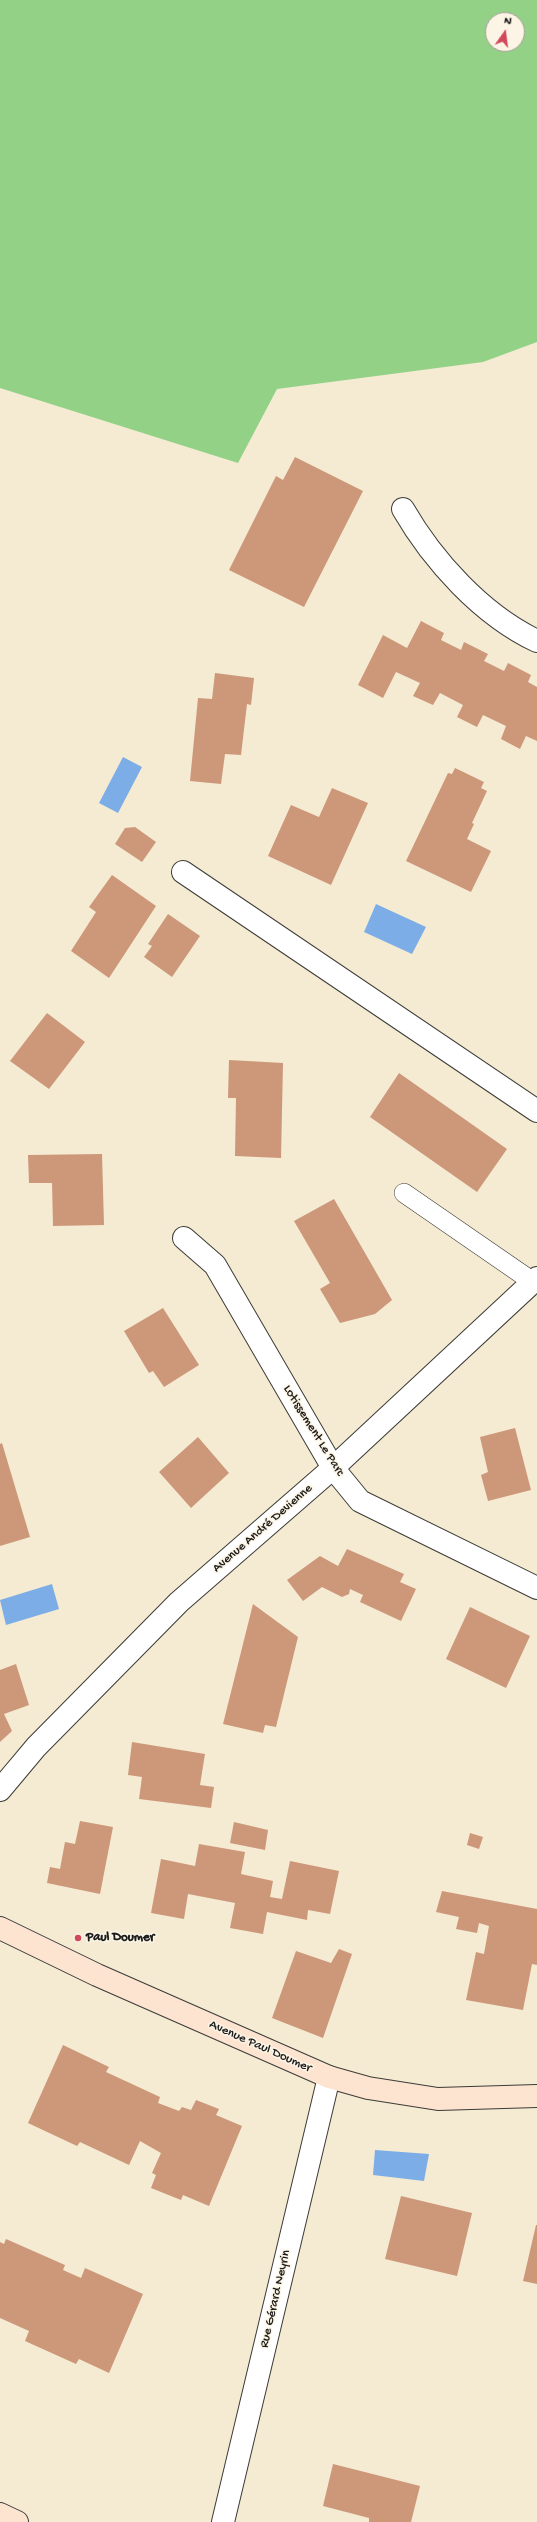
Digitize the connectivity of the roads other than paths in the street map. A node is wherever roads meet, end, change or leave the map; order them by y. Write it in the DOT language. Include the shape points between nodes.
graph roads {
  1 [pos="403,510"];
  2 [pos="537,641"];
  3 [pos="183,872"];
  4 [pos="537,1111"];
  5 [pos="404,1193"];
  6 [pos="184,1238"];
  7 [pos="535,1280"];
  8 [pos="334,1468"];
  9 [pos="537,1588"];
  10 [pos="0,1790"];
  11 [pos="0,1928"];
  12 [pos="329,2077"];
  13 [pos="537,2096"];
  14 [pos="0,2514"];
  15 [pos="17,2522"];
  16 [pos="223,2522"];
  1 -- 2 [label="street" via="419,539 472,597"];
  3 -- 4 [label="street"];
  5 -- 7 [label="lane"];
  6 -- 8 [label="street, Lotissement Le Parc" via="214,1265"];
  7 -- 8 [label="street, Avenue André Devienne"];
  8 -- 9 [label="street, Lotissement Le Parc" via="360,1501"];
  8 -- 10 [label="street, Avenue André Devienne" via="178,1602 36,1747"];
  11 -- 12 [label="main road, Avenue Paul Doumer"];
  12 -- 13 [label="main road, Avenue Paul Doumer" via="368,2088 438,2099"];
  12 -- 16 [label="street, Rue Gérard Neyrin"];
  14 -- 15 [label="main road"];
}
